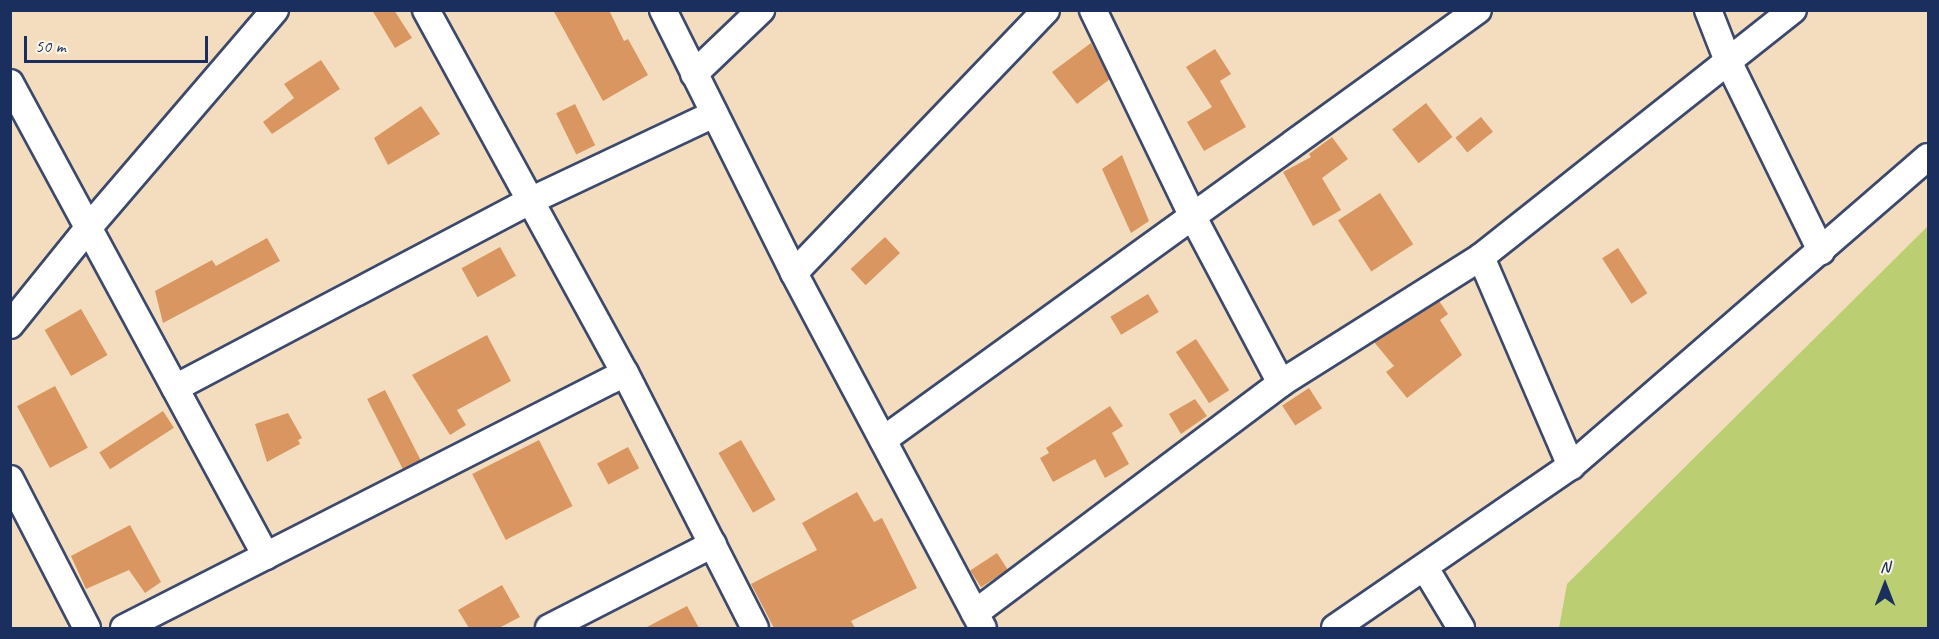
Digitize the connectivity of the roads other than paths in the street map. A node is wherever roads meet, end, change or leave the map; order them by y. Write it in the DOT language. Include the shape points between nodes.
graph roads {
  1 [pos="275,10"];
  2 [pos="426,10"];
  3 [pos="663,10"];
  4 [pos="761,10"];
  5 [pos="1046,10"];
  6 [pos="1093,10"];
  7 [pos="1478,10"];
  8 [pos="1708,10"];
  9 [pos="1793,10"];
  10 [pos="1728,61"];
  11 [pos="694,74"];
  12 [pos="10,83"];
  13 [pos="714,114"];
  14 [pos="1929,157"];
  15 [pos="530,201"];
  16 [pos="1193,217"];
  17 [pos="89,227"];
  18 [pos="1821,251"];
  19 [pos="1481,258"];
  20 [pos="794,273"];
  21 [pos="10,325"];
  22 [pos="624,373"];
  23 [pos="1281,383"];
  24 [pos="175,388"];
  25 [pos="883,440"];
  26 [pos="1570,466"];
  27 [pos="10,479"];
  28 [pos="713,544"];
  29 [pos="266,556"];
  30 [pos="1425,568"];
  31 [pos="979,621"];
  32 [pos="87,628"];
  33 [pos="124,628"];
  34 [pos="549,628"];
  35 [pos="755,628"];
  36 [pos="1335,628"];
  37 [pos="1461,628"];
  1 -- 17 [label="street"];
  2 -- 15 [label="street"];
  3 -- 11 [label="street"];
  4 -- 11 [label="street"];
  5 -- 20 [label="street"];
  6 -- 16 [label="street"];
  7 -- 16 [label="street"];
  8 -- 10 [label="street"];
  9 -- 10 [label="street"];
  10 -- 18 [label="street"];
  10 -- 19 [label="street"];
  11 -- 13 [label="street"];
  12 -- 17 [label="street"];
  13 -- 15 [label="street"];
  13 -- 20 [label="street"];
  14 -- 18 [label="street"];
  15 -- 22 [label="street"];
  15 -- 24 [label="street"];
  16 -- 23 [label="street"];
  16 -- 25 [label="street"];
  17 -- 21 [label="street"];
  17 -- 24 [label="street"];
  18 -- 26 [label="street"];
  19 -- 23 [label="street"];
  19 -- 26 [label="street"];
  20 -- 25 [label="street"];
  22 -- 28 [label="street"];
  22 -- 29 [label="street"];
  23 -- 31 [label="street"];
  24 -- 29 [label="street"];
  25 -- 31 [label="street"];
  26 -- 30 [label="street"];
  27 -- 32 [label="street"];
  28 -- 34 [label="street"];
  28 -- 35 [label="street"];
  29 -- 33 [label="street"];
  30 -- 36 [label="street"];
  30 -- 37 [label="street"];
}
